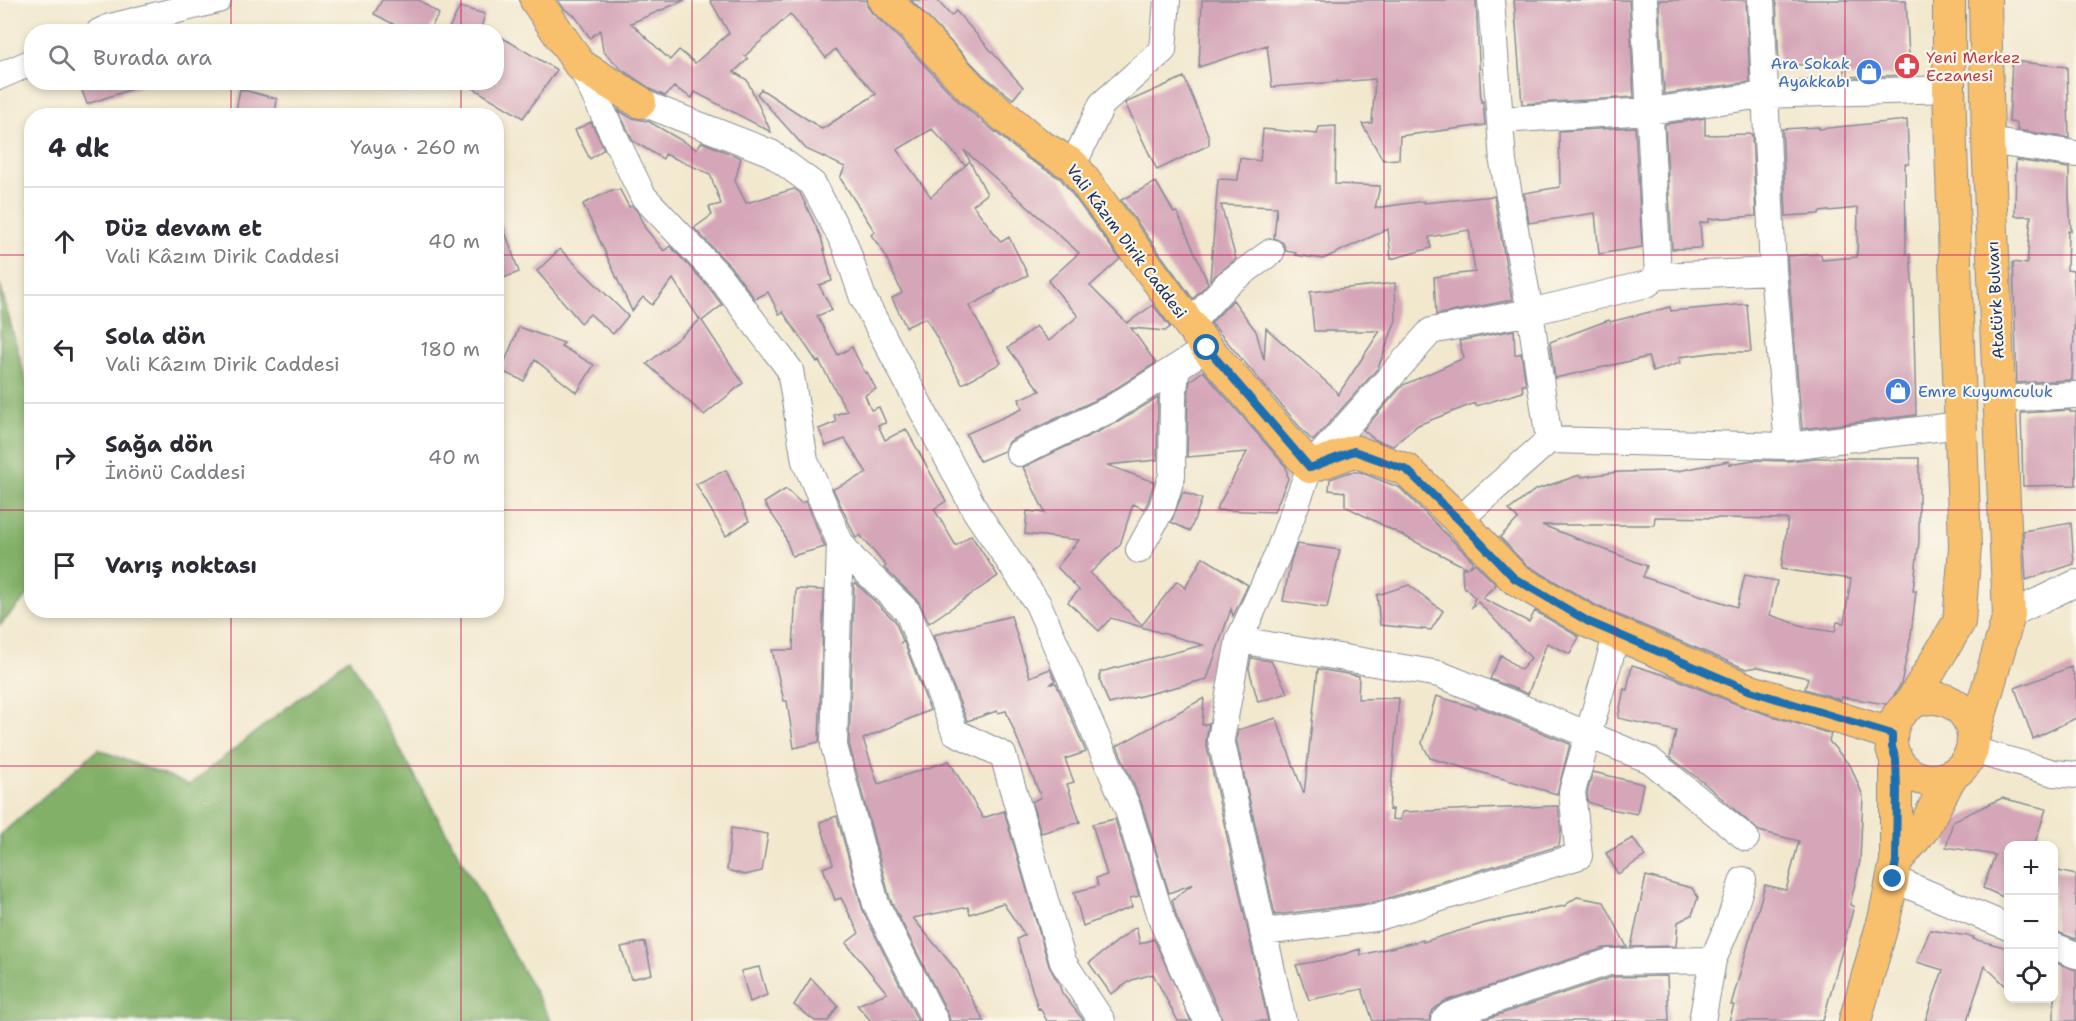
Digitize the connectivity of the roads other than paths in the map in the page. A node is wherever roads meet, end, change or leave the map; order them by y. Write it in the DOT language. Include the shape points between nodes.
graph roads {
  1 [pos="218,0"];
  2 [pos="536,0"];
  3 [pos="884,0"];
  4 [pos="1167,0"];
  5 [pos="1491,0"];
  6 [pos="1644,0"];
  7 [pos="1761,0"];
  8 [pos="1949,0"];
  9 [pos="1984,0"];
  10 [pos="122,24"];
  11 [pos="580,65"];
  12 [pos="24,66"];
  13 [pos="0,76"];
  14 [pos="1949,89"];
  15 [pos="1764,95"];
  16 [pos="640,102"];
  17 [pos="1650,111"];
  18 [pos="1500,120"];
  19 [pos="1988,141"];
  20 [pos="2076,154"];
  21 [pos="1073,165"];
  22 [pos="1271,252"];
  23 [pos="1773,272"];
  24 [pos="1658,276"];
  25 [pos="1530,312"];
  26 [pos="1199,336"];
  27 [pos="1177,367"];
  28 [pos="2076,395"];
  29 [pos="2018,398"];
  30 [pos="1960,425"];
  31 [pos="1549,440"];
  32 [pos="1788,446"];
  33 [pos="1019,453"];
  34 [pos="1310,468"];
  35 [pos="1459,520"];
  36 [pos="840,542"];
  37 [pos="1139,550"];
  38 [pos="2076,583"];
  39 [pos="2009,615"];
  40 [pos="1617,633"];
  41 [pos="1239,639"];
  42 [pos="1910,704"];
  43 [pos="1588,736"];
  44 [pos="1972,745"];
  45 [pos="1894,746"];
  46 [pos="2076,775"];
  47 [pos="1951,776"];
  48 [pos="1746,838"];
  49 [pos="1895,870"];
  50 [pos="1743,880"];
  51 [pos="2004,925"];
  52 [pos="1263,932"];
  53 [pos="2058,948"];
  54 [pos="2076,955"];
  55 [pos="1713,960"];
  56 [pos="935,1021"];
  57 [pos="1102,1021"];
  58 [pos="1208,1021"];
  59 [pos="1283,1021"];
  60 [pos="1444,1021"];
  61 [pos="1702,1021"];
  62 [pos="1855,1021"];
  1 -- 10 [label="street"];
  2 -- 11 [label="main road"];
  3 -- 21 [label="main road, Vali Kâzım Dirik Caddesi" via="971,88 1039,145"];
  4 -- 21 [label="street" via="1163,50 1102,105"];
  5 -- 18 [label="street"];
  6 -- 17 [label="street"];
  7 -- 15 [label="street"];
  8 -- 14 [label="main road"];
  9 -- 19 [label="main road, Atatürk Bulvarı"];
  11 -- 16 [label="main road"];
  11 -- 36 [label="street" via="643,196 719,276 790,370 805,461"];
  12 -- 13 [label="street"];
  14 -- 15 [label="street"];
  14 -- 30 [label="main road"];
  15 -- 17 [label="street"];
  15 -- 23 [label="street"];
  16 -- 58 [label="street" via="771,153 813,184 845,245 863,298 976,512 1038,604 1127,807 1163,924"];
  17 -- 18 [label="street"];
  17 -- 24 [label="street"];
  18 -- 25 [label="street" via="1503,162"];
  19 -- 20 [label="street"];
  19 -- 39 [label="main road, Atatürk Bulvarı"];
  21 -- 26 [label="main road, Vali Kâzım Dirik Caddesi"];
  22 -- 26 [label="street" via="1227,284"];
  23 -- 24 [label="street"];
  23 -- 32 [label="street"];
  24 -- 25 [label="street" via="1647,284"];
  25 -- 31 [label="street"];
  25 -- 34 [label="street" via="1431,331"];
  26 -- 27 [label="street"];
  26 -- 34 [label="main road, Vali Kâzım Dirik Caddesi"];
  27 -- 33 [label="street" via="1111,409"];
  27 -- 37 [label="street" via="1172,475 1162,508"];
  28 -- 29 [label="street"];
  30 -- 32 [label="street"];
  30 -- 42 [label="main road" via="1965,547 1959,622"];
  31 -- 32 [label="street"];
  31 -- 35 [label="street"];
  34 -- 35 [label="main road" via="1354,451 1375,458 1407,470"];
  34 -- 41 [label="street" via="1277,556"];
  35 -- 40 [label="main road" via="1514,578 1589,622"];
  36 -- 56 [label="street" via="834,746 876,904"];
  36 -- 57 [label="street" via="908,612 955,732 1002,755 1063,962"];
  38 -- 39 [label="street"];
  39 -- 44 [label="main road, Atatürk Bulvarı"];
  40 -- 43 [label="street"];
  40 -- 45 [label="main road" via="1751,691"];
  41 -- 43 [label="street" via="1439,674"];
  41 -- 52 [label="street" via="1221,739"];
  42 -- 44 [label="main road" via="1934,698 1957,707 1969,721"];
  42 -- 45 [label="main road" via="1898,717"];
  43 -- 48 [label="street" via="1650,760"];
  43 -- 52 [label="street" via="1572,792 1579,856 1375,918"];
  44 -- 46 [label="street" via="2054,773"];
  44 -- 47 [label="main road" via="1967,761"];
  45 -- 47 [label="main road" via="1909,772 1926,780"];
  45 -- 49 [label="main road"];
  47 -- 49 [label="main road" via="1923,829"];
  49 -- 51 [label="street"];
  49 -- 62 [label="main road"];
  50 -- 55 [label="street"];
  52 -- 59 [label="street"];
  53 -- 54 [label="street"];
  55 -- 60 [label="street" via="1609,962"];
  55 -- 61 [label="street"];
}
